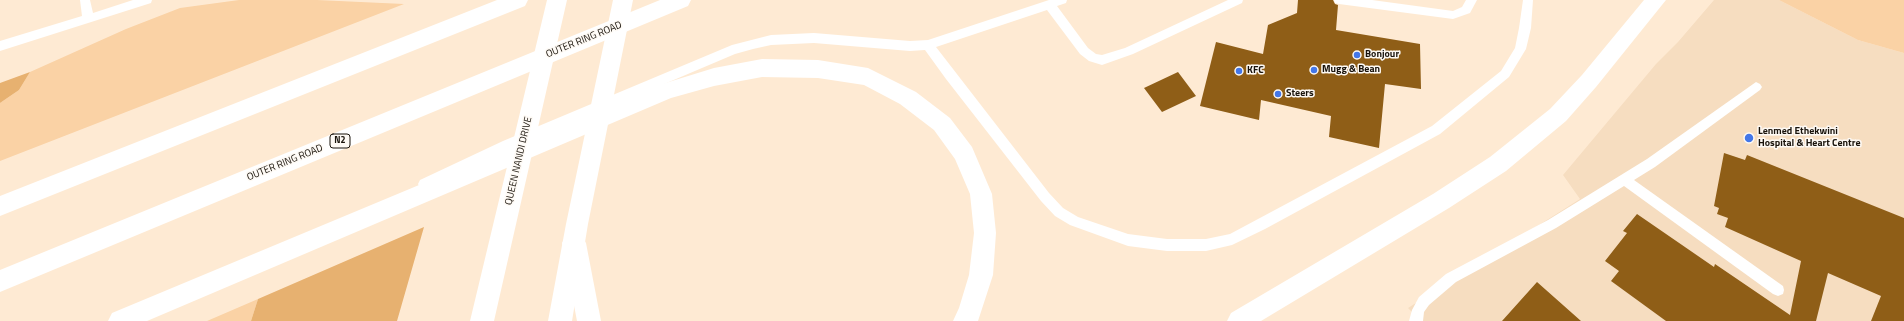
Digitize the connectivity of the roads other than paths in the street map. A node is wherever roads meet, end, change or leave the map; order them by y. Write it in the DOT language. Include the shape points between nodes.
graph roads {
  1 [pos="85,0"];
  2 [pos="147,0"];
  3 [pos="518,0"];
  4 [pos="557,0"];
  5 [pos="623,0"];
  6 [pos="681,0"];
  7 [pos="1062,0"];
  8 [pos="1238,0"];
  9 [pos="1339,0"];
  10 [pos="1472,0"];
  11 [pos="1528,0"];
  12 [pos="1656,0"];
  13 [pos="1050,5"];
  14 [pos="88,17"];
  15 [pos="928,45"];
  16 [pos="0,46"];
  17 [pos="1756,87"];
  18 [pos="1623,179"];
  19 [pos="0,206"];
  20 [pos="575,233"];
  21 [pos="242,270"];
  22 [pos="0,281"];
  23 [pos="1778,290"];
  24 [pos="120,321"];
  25 [pos="482,321"];
  26 [pos="560,321"];
  27 [pos="589,321"];
  28 [pos="965,321"];
  29 [pos="1239,321"];
  30 [pos="1416,321"];
  1 -- 14 [label="lane"];
  2 -- 14 [label="lane"];
  3 -- 19 [label="main road"];
  4 -- 25 [label="main road, QUEEN NANDI DRIVE"];
  5 -- 20 [label="main road"];
  6 -- 22 [label="main road, OUTER RING ROAD / N2"];
  7 -- 13 [label="lane"];
  8 -- 13 [label="lane" via="1129,51 1102,60 1093,58 1084,51"];
  9 -- 10 [label="lane" via="1453,16 1466,10"];
  11 -- 15 [label="lane" via="1520,49 1505,74 1436,130 1262,226 1232,239 1206,245 1167,245 1128,240 1074,221 1059,212"];
  12 -- 29 [label="main road" via="1558,115 1498,164 1441,201"];
  13 -- 15 [label="lane"];
  14 -- 16 [label="lane"];
  15 -- 21 [label="lane" via="910,46 814,38 771,40 732,50 507,145"];
  17 -- 18 [label="lane" via="1651,163"];
  18 -- 23 [label="lane"];
  18 -- 30 [label="lane" via="1552,224 1451,278 1424,301 1418,310"];
  20 -- 26 [label="main road"];
  20 -- 27 [label="main road"];
  21 -- 24 [label="main road"];
  21 -- 28 [label="main road" via="666,91 714,77 762,68 818,69 868,77 908,98 942,124 964,154 981,194 985,233 981,275 970,313"];
}
